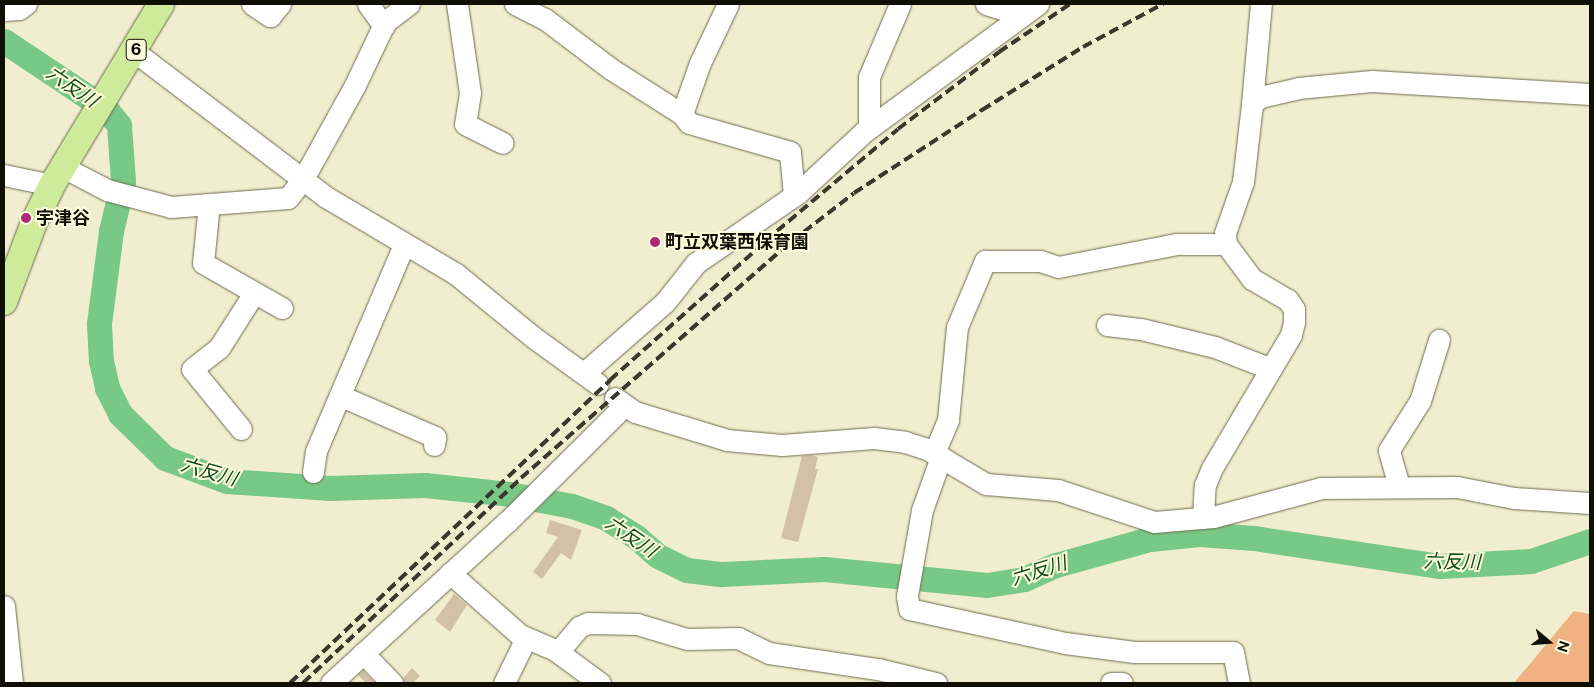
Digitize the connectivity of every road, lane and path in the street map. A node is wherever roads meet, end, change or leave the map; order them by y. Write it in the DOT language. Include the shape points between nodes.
graph roads {
  1 [pos="26,4"];
  2 [pos="161,4"];
  3 [pos="252,4"];
  4 [pos="280,4"];
  5 [pos="368,4"];
  6 [pos="409,4"];
  7 [pos="457,4"];
  8 [pos="515,4"];
  9 [pos="728,4"];
  10 [pos="900,4"];
  11 [pos="986,4"];
  12 [pos="1261,4"];
  13 [pos="4,10"];
  14 [pos="1029,10"];
  15 [pos="384,26"];
  16 [pos="135,52"];
  17 [pos="1590,94"];
  18 [pos="1252,104"];
  19 [pos="682,114"];
  20 [pos="869,128"];
  21 [pos="503,143"];
  22 [pos="4,175"];
  23 [pos="58,176"];
  24 [pos="303,179"];
  25 [pos="794,196"];
  26 [pos="209,204"];
  27 [pos="1226,244"];
  28 [pos="404,245"];
  29 [pos="254,293"];
  30 [pos="4,302"];
  31 [pos="282,308"];
  32 [pos="1107,325"];
  33 [pos="1439,340"];
  34 [pos="1271,369"];
  35 [pos="341,396"];
  36 [pos="241,429"];
  37 [pos="434,445"];
  38 [pos="937,455"];
  39 [pos="313,472"];
  40 [pos="1398,486"];
  41 [pos="1590,504"];
  42 [pos="1203,518"];
  43 [pos="450,573"];
  44 [pos="4,606"];
  45 [pos="526,638"];
  46 [pos="558,652"];
  47 [pos="363,654"];
  48 [pos="12,683"];
  49 [pos="330,683"];
  50 [pos="392,683"];
  51 [pos="504,683"];
  52 [pos="600,683"];
  53 [pos="936,683"];
  54 [pos="1111,683"];
  55 [pos="1122,683"];
  56 [pos="1239,683"];
  1 -- 13 [label="street" via="19,9"];
  2 -- 16 [label="main road, 6"];
  3 -- 4 [label="street" via="270,16"];
  5 -- 15 [label="street"];
  6 -- 15 [label="street" via="396,11"];
  7 -- 21 [label="street" via="470,93 464,124"];
  8 -- 19 [label="street" via="545,19 612,69"];
  9 -- 19 [label="street" via="700,63"];
  10 -- 20 [label="street" via="869,77"];
  11 -- 14 [label="street"];
  12 -- 18 [label="street"];
  14 -- 20 [label="street"];
  15 -- 24 [label="street"];
  16 -- 23 [label="main road, 6"];
  16 -- 24 [label="street"];
  17 -- 18 [label="street" via="1372,81 1298,88 1260,97"];
  18 -- 27 [label="street" via="1243,182 1225,233"];
  19 -- 25 [label="street" via="689,123 710,131 790,152"];
  20 -- 25 [label="street"];
  22 -- 23 [label="street"];
  23 -- 26 [label="street" via="171,207"];
  23 -- 30 [label="main road, 6" via="35,220"];
  24 -- 26 [label="street" via="288,198"];
  24 -- 28 [label="street"];
  25 -- 28 [label="street" via="696,263 665,302 591,378 533,338 456,274"];
  26 -- 29 [label="street" via="203,263"];
  27 -- 34 [label="street" via="1252,279 1288,300 1294,309 1291,335"];
  27 -- 38 [label="street" via="1176,244 1058,267 1040,261 984,261 957,327 948,420"];
  28 -- 35 [label="street"];
  29 -- 31 [label="street"];
  29 -- 36 [label="street" via="219,348 192,369"];
  32 -- 34 [label="street" via="1141,329 1207,345"];
  33 -- 40 [label="street" via="1420,400 1389,450"];
  34 -- 42 [label="street" via="1212,468 1205,485"];
  35 -- 37 [label="street" via="435,437"];
  35 -- 39 [label="street" via="316,451"];
  38 -- 42 [label="street" via="986,484 1058,490 1154,522"];
  38 -- 43 [label="street" via="904,442 874,438 782,445 727,440 635,412 620,402 508,521"];
  38 -- 56 [label="street" via="911,566 907,596 909,609 1065,643 1134,652 1233,652"];
  40 -- 41 [label="street" via="1457,487 1514,498"];
  40 -- 42 [label="street" via="1322,488"];
  43 -- 45 [label="street"];
  43 -- 47 [label="street"];
  44 -- 48 [label="street"];
  45 -- 46 [label="street"];
  45 -- 51 [label="street"];
  46 -- 52 [label="street"];
  46 -- 53 [label="street" via="579,627 588,623 637,624 687,639 738,638 769,653 878,669"];
  47 -- 49 [label="street"];
  47 -- 50 [label="street"];
  54 -- 55 [label="street"];
}
